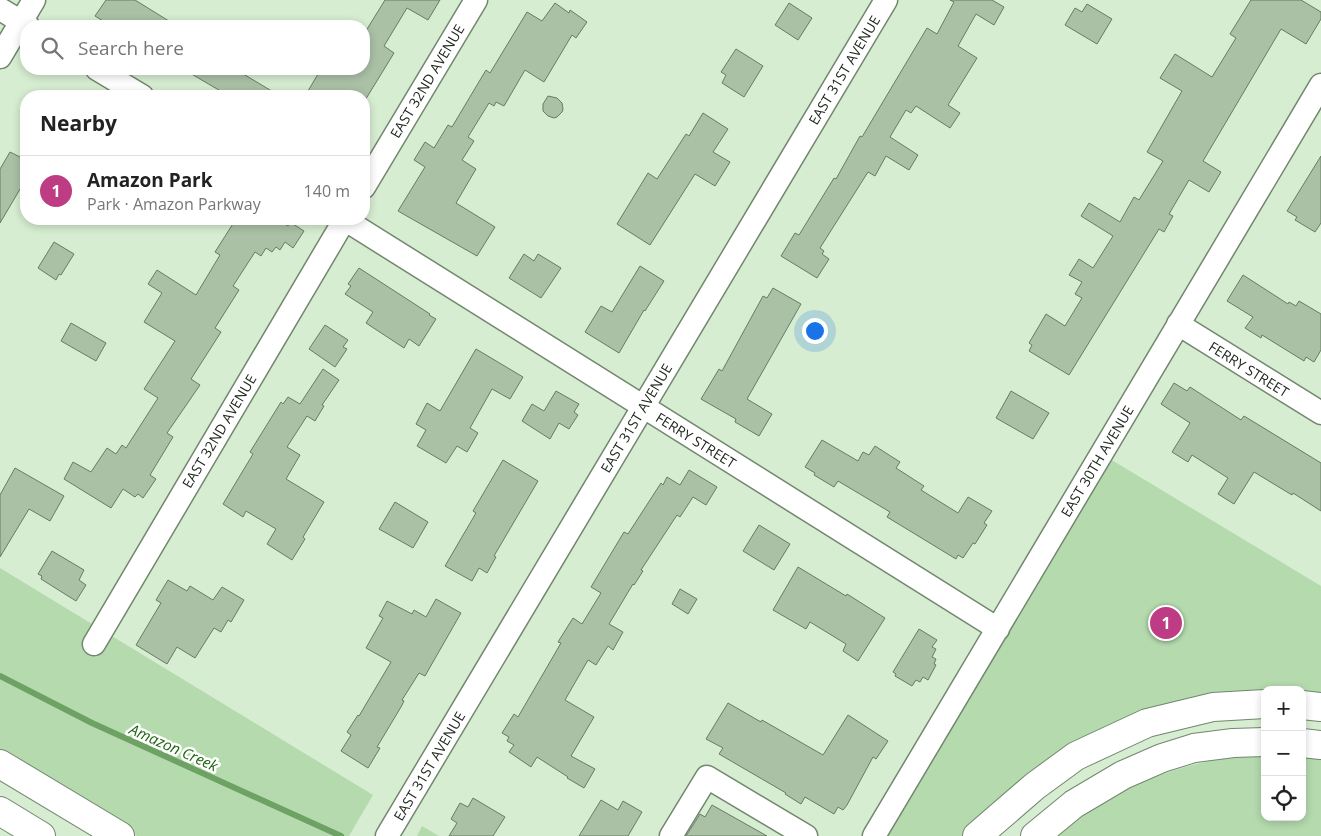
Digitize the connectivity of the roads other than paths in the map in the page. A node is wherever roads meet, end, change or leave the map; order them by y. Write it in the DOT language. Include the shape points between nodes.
graph roads {
  1 [pos="34,0"];
  2 [pos="476,0"];
  3 [pos="886,0"];
  4 [pos="0,9"];
  5 [pos="26,20"];
  6 [pos="20,21"];
  7 [pos="20,31"];
  8 [pos="0,57"];
  9 [pos="107,75"];
  10 [pos="1321,85"];
  11 [pos="132,90"];
  12 [pos="370,177"];
  13 [pos="341,225"];
  14 [pos="355,225"];
  15 [pos="1178,324"];
  16 [pos="643,407"];
  17 [pos="1321,413"];
  18 [pos="998,629"];
  19 [pos="94,644"];
  20 [pos="1261,704"];
  21 [pos="1306,705"];
  22 [pos="1321,707"];
  23 [pos="1261,742"];
  24 [pos="1306,743"];
  25 [pos="1321,745"];
  26 [pos="0,764"];
  27 [pos="0,812"];
  28 [pos="41,836"];
  29 [pos="120,836"];
  30 [pos="387,836"];
  31 [pos="671,836"];
  32 [pos="806,836"];
  33 [pos="874,836"];
  34 [pos="977,836"];
  35 [pos="1035,836"];
  1 -- 5 [label="street"];
  2 -- 12 [label="street, EAST 32ND AVENUE"];
  3 -- 16 [label="street, EAST 31ST AVENUE"];
  4 -- 6 [label="street"];
  7 -- 8 [label="street"];
  9 -- 11 [label="street"];
  10 -- 15 [label="street, EAST 30TH AVENUE"];
  13 -- 19 [label="street, EAST 32ND AVENUE"];
  14 -- 16 [label="street, FERRY STREET"];
  15 -- 17 [label="street, FERRY STREET"];
  15 -- 18 [label="street, EAST 30TH AVENUE"];
  16 -- 18 [label="street, FERRY STREET"];
  16 -- 30 [label="street, EAST 31ST AVENUE"];
  18 -- 33 [label="street, EAST 30TH AVENUE"];
  20 -- 34 [label="main road" via="1213,707 1147,723 1076,756"];
  21 -- 22 [label="main road"];
  23 -- 35 [label="main road" via="1194,748 1162,758 1123,775 1074,804"];
  24 -- 25 [label="main road"];
  26 -- 29 [label="main road"];
  27 -- 28 [label="main road"];
  31 -- 32 [label="street" via="707,777"];
}
